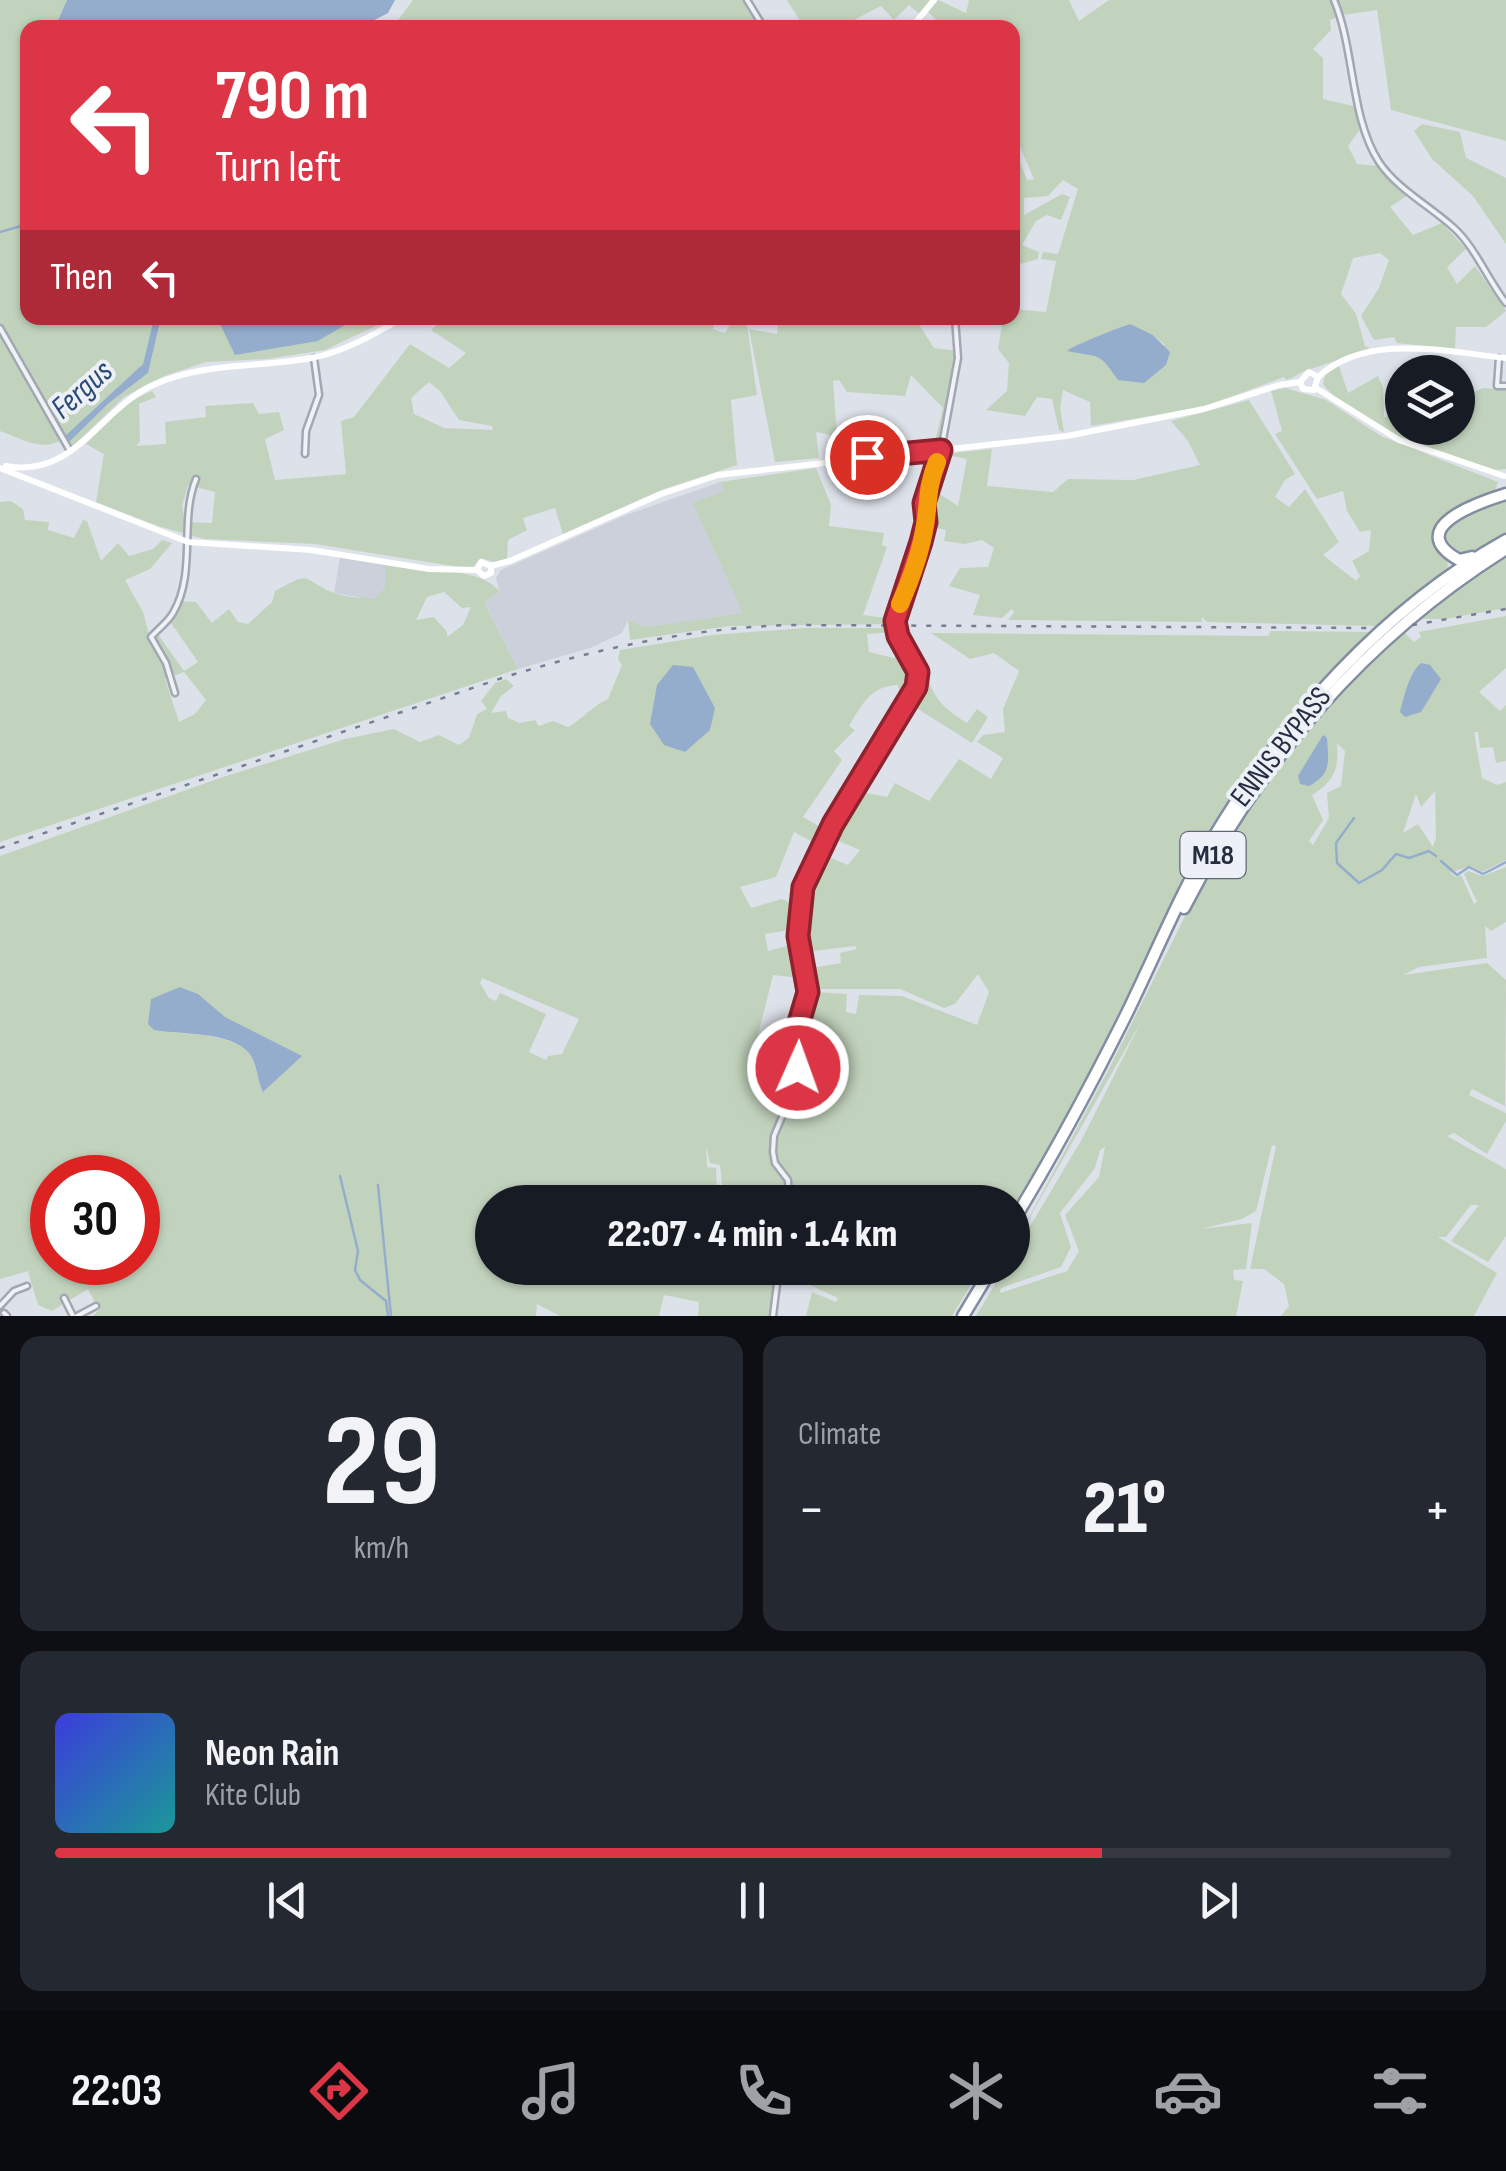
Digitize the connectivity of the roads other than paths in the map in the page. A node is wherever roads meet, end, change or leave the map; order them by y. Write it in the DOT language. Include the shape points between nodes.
graph roads {
  1 [pos="934,0"];
  2 [pos="1334,0"];
  3 [pos="918,20"];
  4 [pos="1506,303"];
  5 [pos="390,325"];
  6 [pos="956,325"];
  7 [pos="0,328"];
  8 [pos="314,358"];
  9 [pos="1502,358"];
  10 [pos="1318,378"];
  11 [pos="1300,382"];
  12 [pos="1506,386"];
  13 [pos="1316,388"];
  14 [pos="69,449"];
  15 [pos="941,450"];
  16 [pos="305,454"];
  17 [pos="0,468"];
  18 [pos="15,472"];
  19 [pos="196,479"];
  20 [pos="1505,484"];
  21 [pos="188,542"];
  22 [pos="1502,545"];
  23 [pos="1438,584"];
  24 [pos="175,693"];
  25 [pos="788,1185"];
  26 [pos="1030,1191"];
  27 [pos="1030,1201"];
  28 [pos="777,1285"];
  29 [pos="979,1285"];
  30 [pos="27,1286"];
  31 [pos="64,1298"];
  32 [pos="0,1306"];
  33 [pos="96,1306"];
  34 [pos="88,1313"];
  35 [pos="75,1316"];
  36 [pos="773,1316"];
  37 [pos="960,1316"];
  1 -- 3 [label="main road"];
  2 -- 4 [label="street" via="1378,161 1462,236"];
  5 -- 8 [label="main road"];
  6 -- 15 [label="street" via="958,358"];
  7 -- 14 [label="street"];
  8 -- 14 [label="main road" via="172,376 118,406"];
  8 -- 16 [label="street" via="319,395"];
  9 -- 10 [label="main road" via="1388,349 1348,358"];
  9 -- 12 [label="street" via="1497,386"];
  10 -- 11 [label="main road" via="1308,372"];
  10 -- 13 [label="main road"];
  11 -- 13 [label="main road" via="1306,390"];
  11 -- 15 [label="main road" via="1153,420"];
  13 -- 20 [label="main road" via="1400,440"];
  14 -- 18 [label="main road" via="47,466"];
  15 -- 21 [label="main road" via="718,475 492,566 486,576 311,550"];
  15 -- 25 [label="street" via="895,621 918,672 916,687 803,887 798,936 808,992 792,1046 797,1081 772,1152"];
  17 -- 18 [label="main road"];
  18 -- 21 [label="main road"];
  19 -- 21 [label="street" via="188,500"];
  20 -- 22 [label="highway" via="1453,514 1440,532 1443,546 1459,560"];
  20 -- 23 [label="highway" via="1442,520 1438,538 1452,569"];
  21 -- 24 [label="street" via="173,613 151,638"];
  22 -- 23 [label="highway, ENNIS BYPASS / M18"];
  22 -- 27 [label="highway, ENNIS BYPASS / M18" via="1360,662 1285,746 1220,842"];
  23 -- 26 [label="highway, ENNIS BYPASS / M18" via="1344,668 1249,783 1195,870"];
  28 -- 36 [label="street"];
  29 -- 37 [label="highway"];
  30 -- 32 [label="street"];
  31 -- 35 [label="street"];
  33 -- 34 [label="street"];
  34 -- 35 [label="street"];
}
